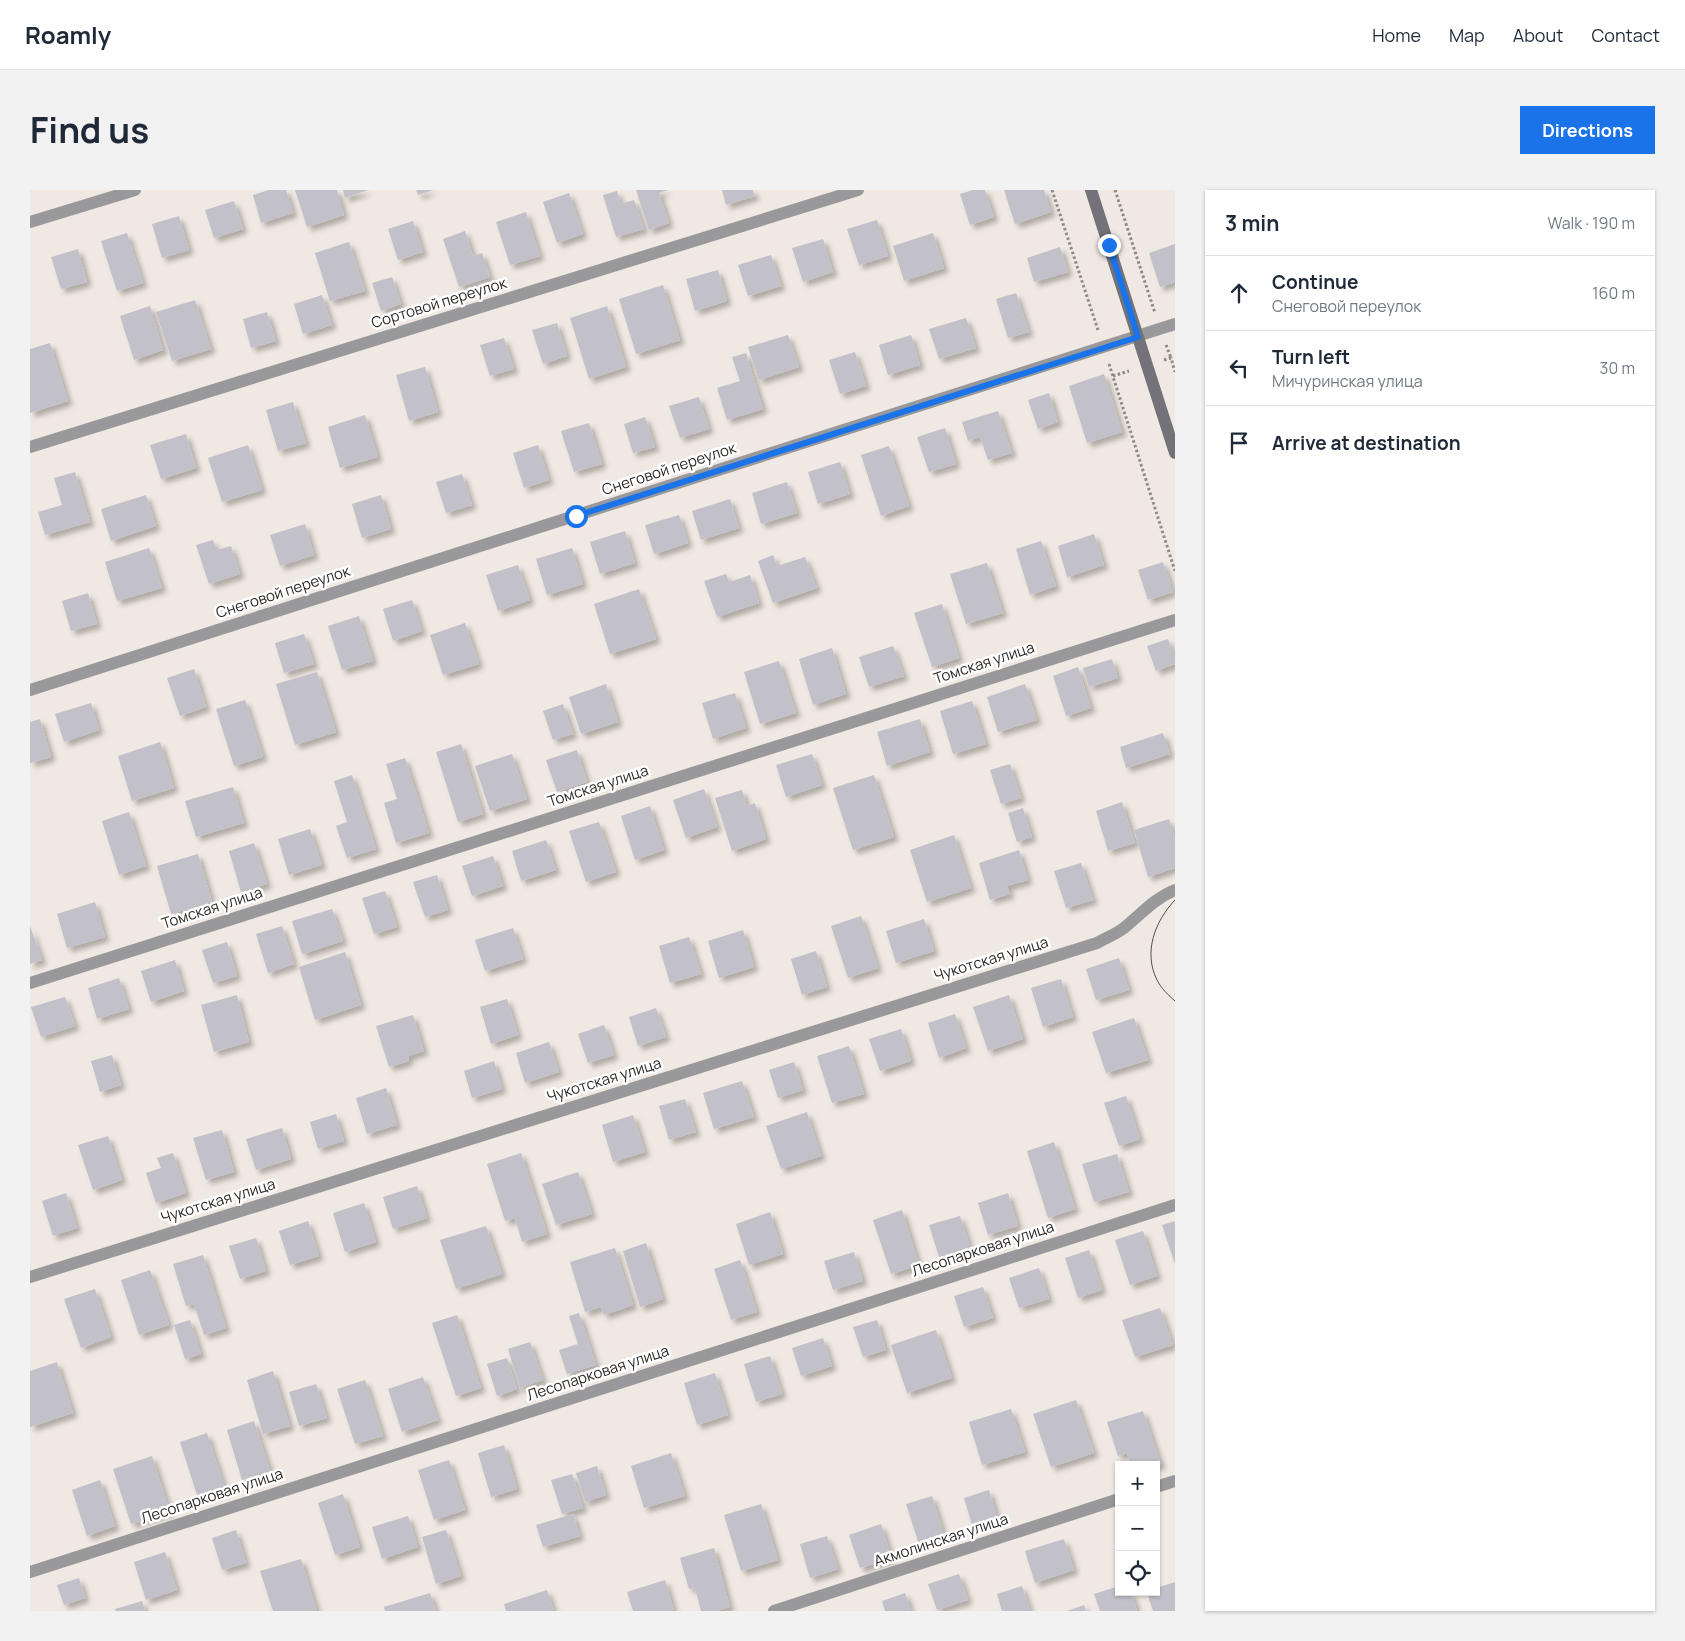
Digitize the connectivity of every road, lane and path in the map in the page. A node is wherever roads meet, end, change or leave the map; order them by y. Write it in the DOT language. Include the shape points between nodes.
graph roads {
  1 [pos="135,190"];
  2 [pos="858,190"];
  3 [pos="1052,190"];
  4 [pos="1092,190"];
  5 [pos="1115,190"];
  6 [pos="30,222"];
  7 [pos="1175,324"];
  8 [pos="1161,329"];
  9 [pos="1138,337"];
  10 [pos="1103,347"];
  11 [pos="1171,358"];
  12 [pos="30,447"];
  13 [pos="1175,453"];
  14 [pos="1175,571"];
  15 [pos="1175,620"];
  16 [pos="30,690"];
  17 [pos="1175,890"];
  18 [pos="30,983"];
  19 [pos="1175,1205"];
  20 [pos="30,1277"];
  21 [pos="1175,1481"];
  22 [pos="1160,1486"];
  23 [pos="1115,1500"];
  24 [pos="30,1572"];
  25 [pos="774,1611"];
  1 -- 6 [label="street"];
  2 -- 12 [label="street, Сортовой переулок"];
  3 -- 10 [label="path"];
  4 -- 9 [label="main road"];
  5 -- 8 [label="path"];
  7 -- 8 [label="street, Снеговой переулок"];
  8 -- 9 [label="street, Снеговой переулок"];
  8 -- 11 [label="path"];
  9 -- 10 [label="street, Снеговой переулок"];
  9 -- 13 [label="main road"];
  10 -- 14 [label="path"];
  10 -- 16 [label="street, Снеговой переулок"];
  15 -- 18 [label="street, Томская улица"];
  17 -- 20 [label="street, Чукотская улица" via="1142,911 1123,929 1097,943"];
  19 -- 24 [label="street, Лесопарковая улица"];
  21 -- 22 [label="street"];
  23 -- 25 [label="street, Акмолинская улица"];
}
